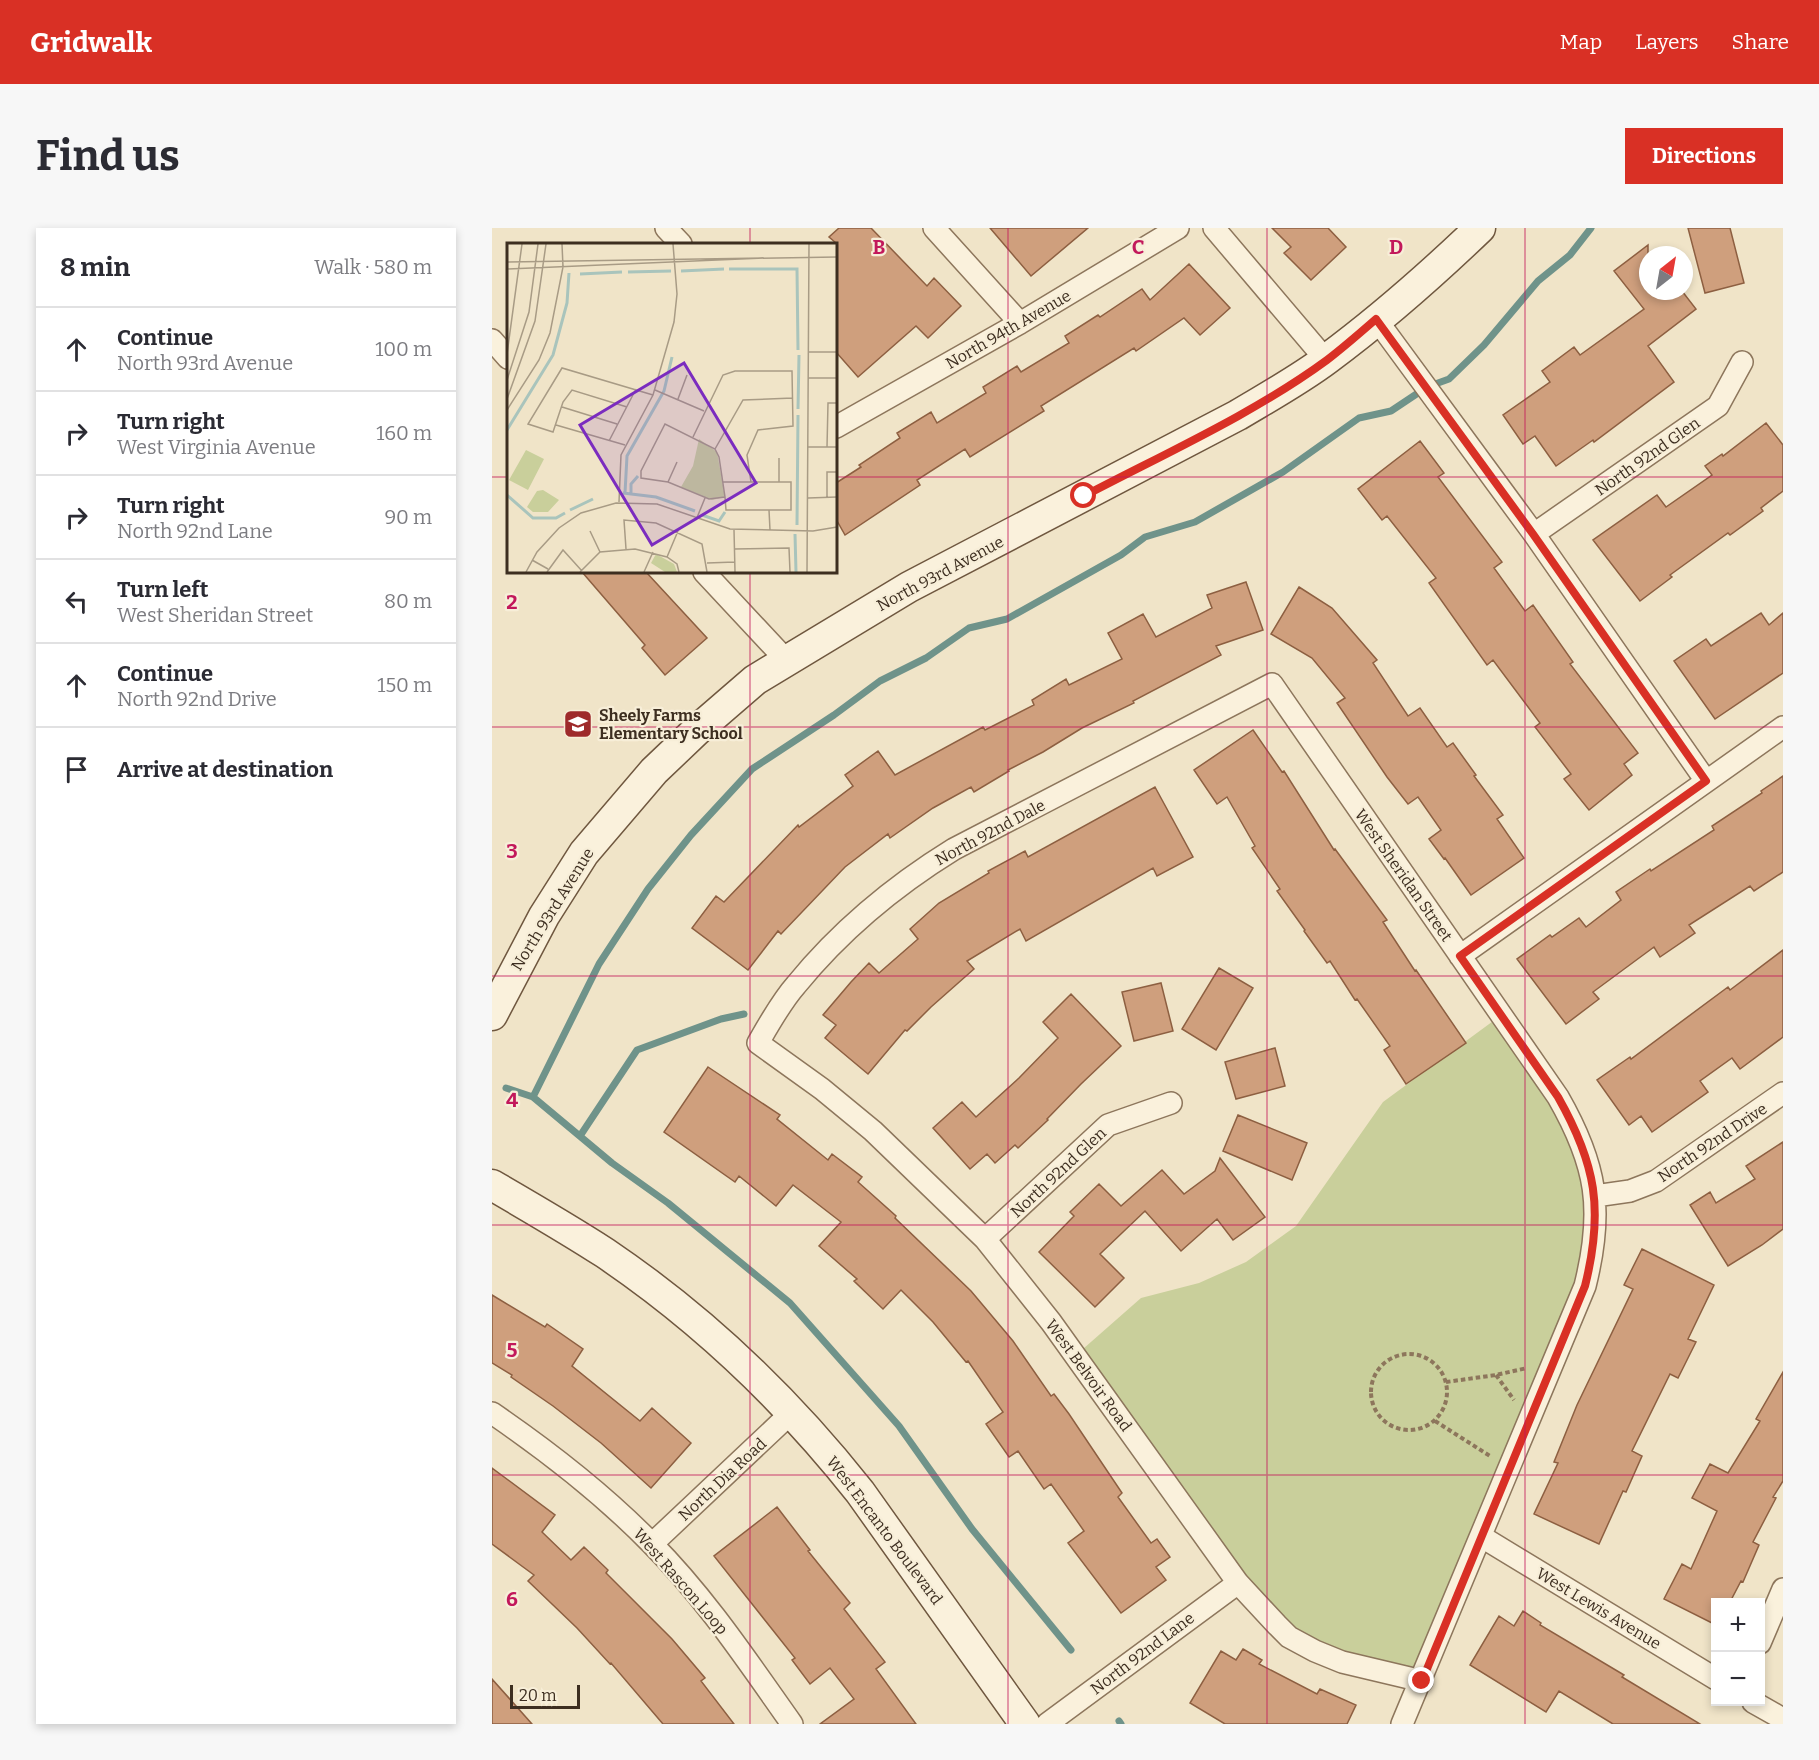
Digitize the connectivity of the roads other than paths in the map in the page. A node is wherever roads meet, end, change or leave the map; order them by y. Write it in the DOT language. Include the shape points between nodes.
graph roads {
  1 [pos="666,228"];
  2 [pos="934,228"];
  3 [pos="1178,228"];
  4 [pos="1214,228"];
  5 [pos="1480,228"];
  6 [pos="680,243"];
  7 [pos="1376,319"];
  8 [pos="1020,323"];
  9 [pos="492,340"];
  10 [pos="507,357"];
  11 [pos="1326,360"];
  12 [pos="1742,362"];
  13 [pos="837,426"];
  14 [pos="1533,534"];
  15 [pos="705,573"];
  16 [pos="787,661"];
  17 [pos="1272,684"];
  18 [pos="1783,728"];
  19 [pos="1706,781"];
  20 [pos="1460,956"];
  21 [pos="492,1015"];
  22 [pos="758,1043"];
  23 [pos="1783,1093"];
  24 [pos="1172,1104"];
  25 [pos="492,1185"];
  26 [pos="1595,1196"];
  27 [pos="985,1239"];
  28 [pos="492,1413"];
  29 [pos="791,1413"];
  30 [pos="1482,1537"];
  31 [pos="652,1544"];
  32 [pos="1238,1583"];
  33 [pos="1783,1589"];
  34 [pos="1765,1633"];
  35 [pos="1711,1676"];
  36 [pos="1422,1681"];
  37 [pos="1761,1706"];
  38 [pos="1783,1719"];
  39 [pos="792,1724"];
  40 [pos="1025,1724"];
  41 [pos="1047,1724"];
  42 [pos="1402,1724"];
  1 -- 6 [label="street"];
  2 -- 8 [label="street"];
  3 -- 8 [label="street, North 94th Avenue"];
  4 -- 11 [label="street"];
  5 -- 7 [label="street, North 93rd Avenue"];
  7 -- 11 [label="street, North 93rd Avenue"];
  7 -- 14 [label="street"];
  8 -- 13 [label="street, North 94th Avenue"];
  9 -- 10 [label="street"];
  11 -- 16 [label="street, North 93rd Avenue" via="1238,415 909,587"];
  12 -- 14 [label="street, North 92nd Glen" via="1718,406"];
  14 -- 19 [label="street"];
  15 -- 16 [label="street"];
  16 -- 21 [label="street, North 93rd Avenue" via="755,680 696,731 654,771 584,853 544,916"];
  17 -- 20 [label="street, West Sheridan Street"];
  17 -- 22 [label="street, North 92nd Dale" via="954,849 917,872 836,941 795,986"];
  18 -- 19 [label="street"];
  19 -- 20 [label="street"];
  20 -- 26 [label="street, West Sheridan Street" via="1558,1097 1585,1155"];
  22 -- 27 [label="street, West Belvoir Road" via="873,1131"];
  23 -- 26 [label="street, North 92nd Drive" via="1656,1181 1630,1191"];
  24 -- 27 [label="street, North 92nd Glen" via="1108,1125"];
  25 -- 29 [label="street, West Encanto Boulevard" via="559,1224 651,1287 696,1323"];
  26 -- 30 [label="street" via="1596,1227 1585,1286"];
  27 -- 32 [label="street, West Belvoir Road" via="1051,1322"];
  28 -- 31 [label="street, West Rascon Loop" via="541,1446"];
  29 -- 31 [label="street, North Dia Road"];
  29 -- 40 [label="street, West Encanto Boulevard" via="860,1492"];
  30 -- 35 [label="street, West Lewis Avenue"];
  30 -- 36 [label="street"];
  31 -- 39 [label="street, West Rascon Loop" via="726,1630"];
  32 -- 36 [label="street, West Belvoir Road" via="1289,1637 1315,1651 1342,1662"];
  32 -- 41 [label="street, North 92nd Lane"];
  33 -- 34 [label="street"];
  36 -- 42 [label="street"];
  37 -- 38 [label="street"];
}
